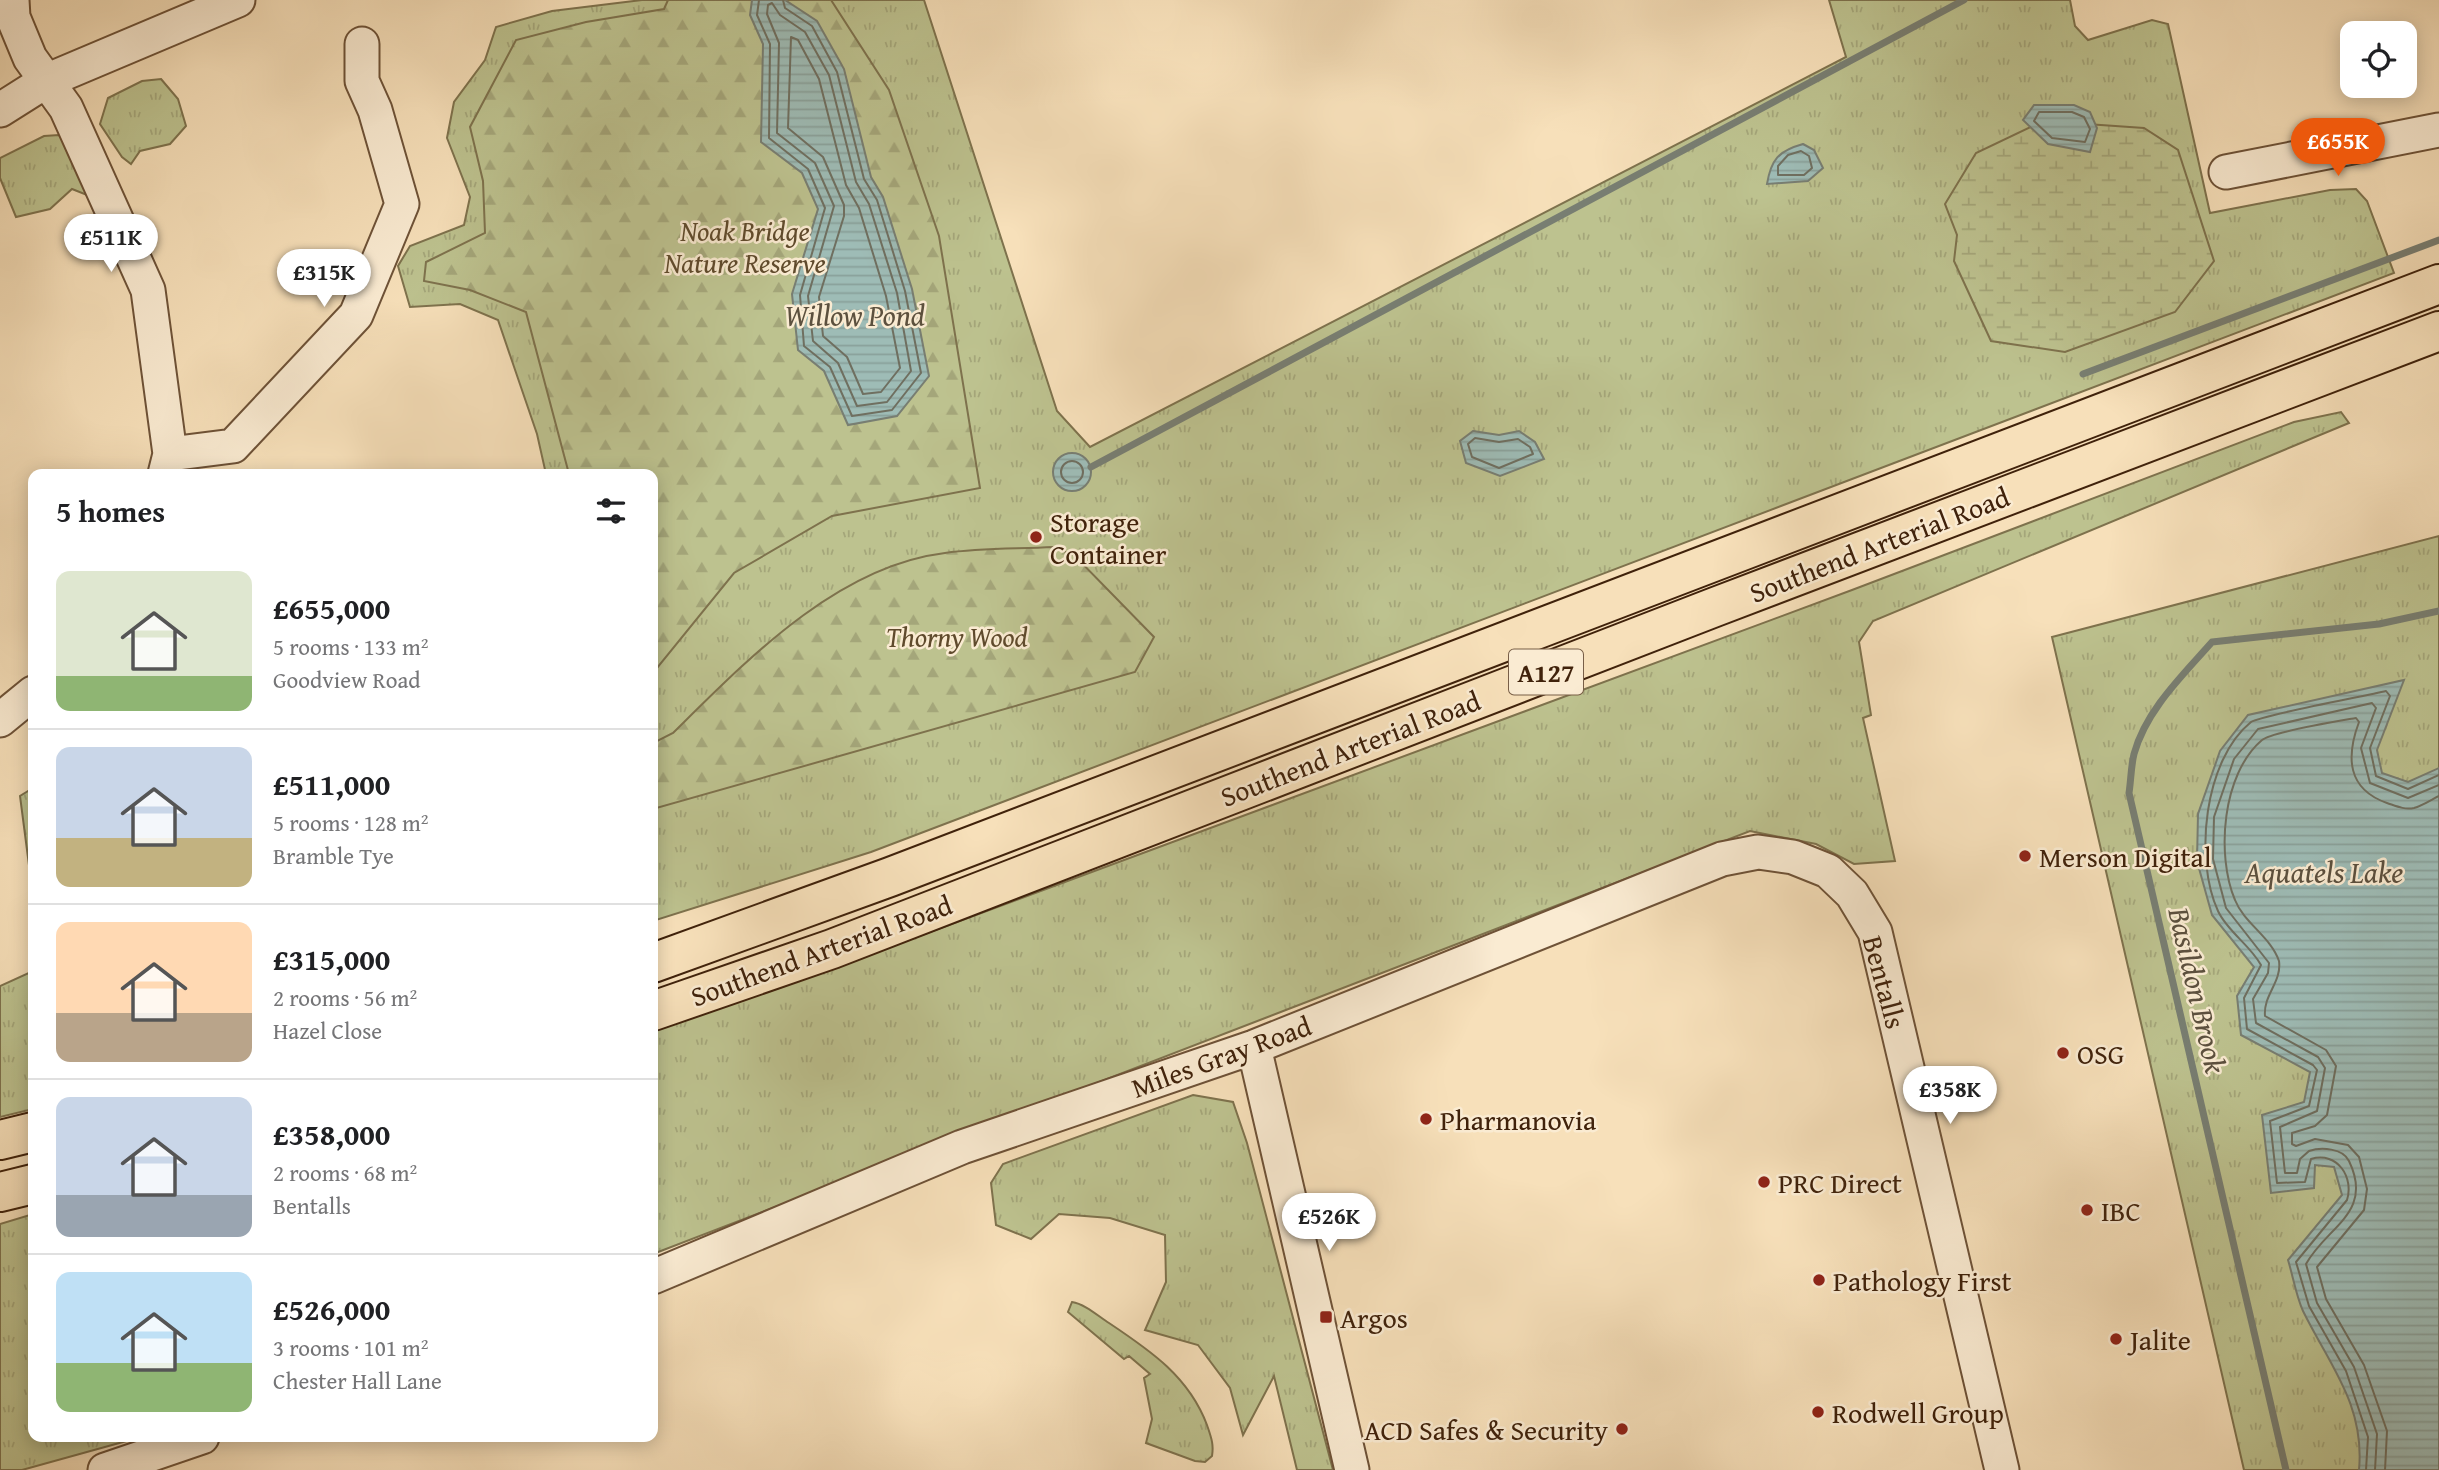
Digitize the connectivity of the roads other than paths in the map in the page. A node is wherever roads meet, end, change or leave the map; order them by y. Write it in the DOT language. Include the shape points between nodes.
graph roads {
  1 [pos="12,0"];
  2 [pos="239,0"];
  3 [pos="362,44"];
  4 [pos="46,81"];
  5 [pos="0,110"];
  6 [pos="2439,130"];
  7 [pos="2226,172"];
  8 [pos="2439,284"];
  9 [pos="2439,331"];
  10 [pos="167,464"];
  11 [pos="28,696"];
  12 [pos="0,720"];
  13 [pos="1793,858"];
  14 [pos="658,960"];
  15 [pos="658,1009"];
  16 [pos="1254,1047"];
  17 [pos="28,1133"];
  18 [pos="0,1140"];
  19 [pos="28,1185"];
  20 [pos="0,1192"];
  21 [pos="658,1275"];
  22 [pos="187,1442"];
  23 [pos="105,1470"];
  24 [pos="1352,1470"];
  25 [pos="2002,1470"];
  1 -- 4 [label="street" via="13,17 30,58"];
  2 -- 4 [label="street"];
  3 -- 10 [label="street" via="362,80 402,204 356,316 233,446"];
  4 -- 5 [label="street"];
  4 -- 10 [label="street" via="66,108 148,290"];
  6 -- 7 [label="street"];
  8 -- 14 [label="highway, Southend Arterial Road / A127" via="890,877"];
  9 -- 15 [label="highway, Southend Arterial Road / A127" via="832,949"];
  11 -- 12 [label="street"];
  13 -- 16 [label="street, Miles Gray Road" via="1758,852 1722,859"];
  13 -- 25 [label="street, Bentalls" via="1828,871 1852,894 1875,932"];
  16 -- 21 [label="street, Miles Gray Road" via="962,1147"];
  16 -- 24 [label="street"];
  17 -- 18 [label="highway"];
  19 -- 20 [label="highway"];
  22 -- 23 [label="street"];
}
